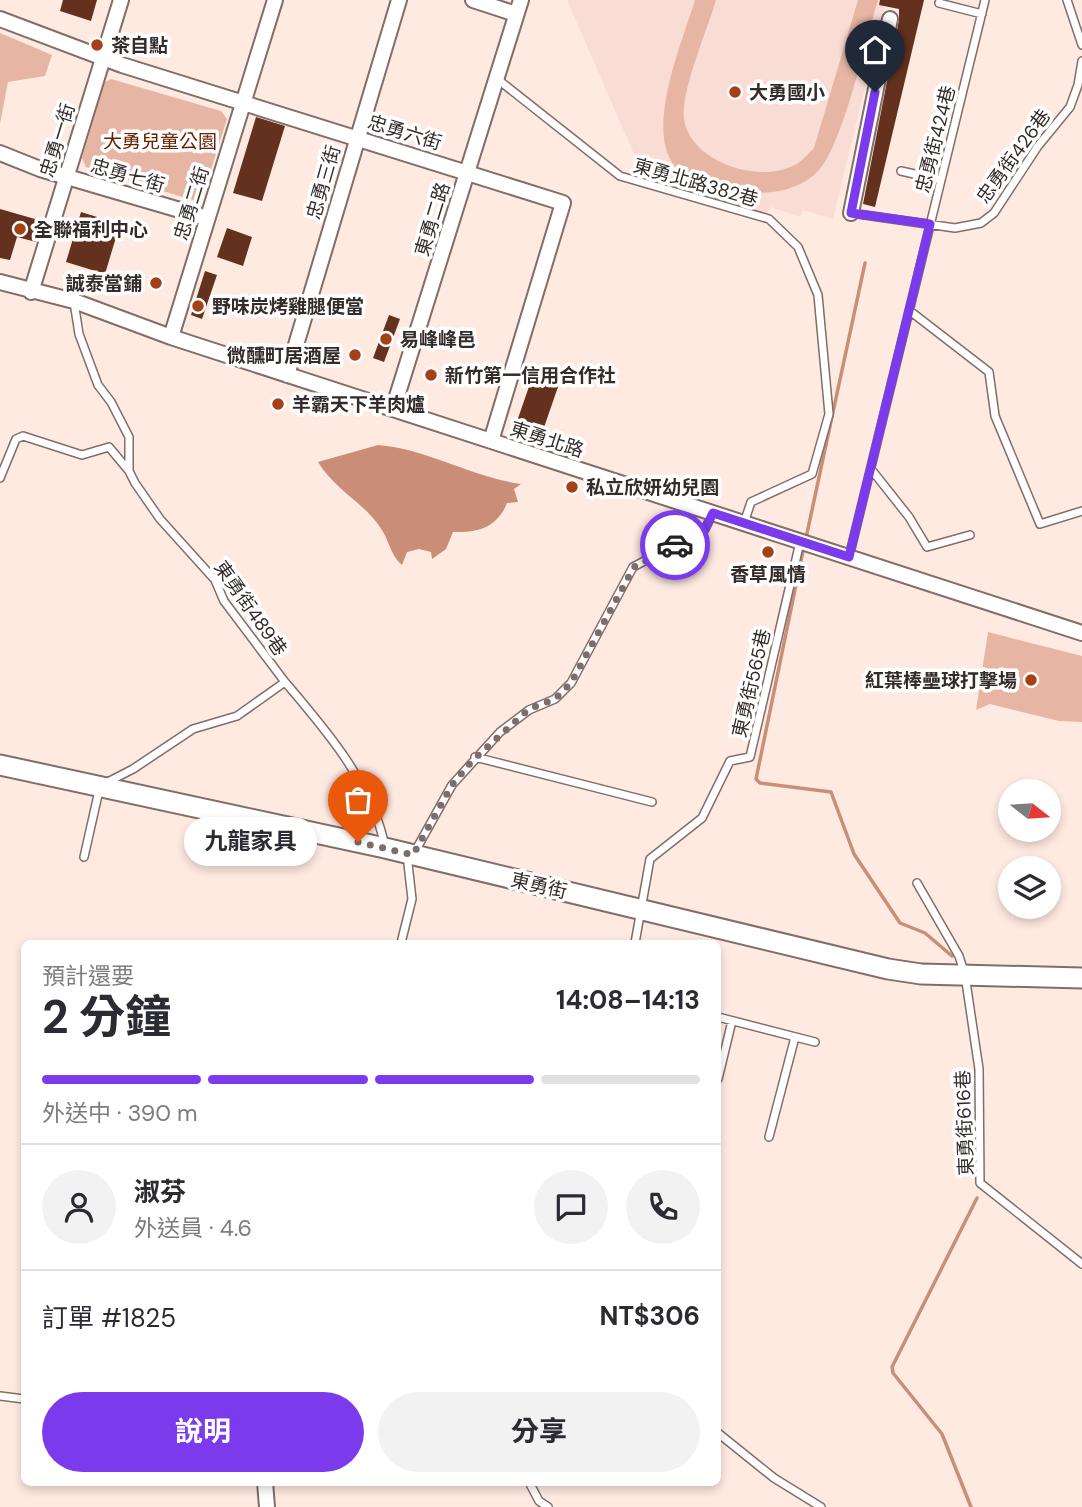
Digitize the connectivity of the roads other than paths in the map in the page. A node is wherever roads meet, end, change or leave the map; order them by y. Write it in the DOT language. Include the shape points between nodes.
graph roads {
  1 [pos="121,0"];
  2 [pos="275,0"];
  3 [pos="399,0"];
  4 [pos="473,0"];
  5 [pos="985,0"];
  6 [pos="1067,0"];
  7 [pos="939,3"];
  8 [pos="519,7"];
  9 [pos="982,14"];
  10 [pos="0,19"];
  11 [pos="890,19"];
  12 [pos="1082,45"];
  13 [pos="102,58"];
  14 [pos="1082,61"];
  15 [pos="496,77"];
  16 [pos="242,102"];
  17 [pos="356,137"];
  18 [pos="0,153"];
  19 [pos="467,171"];
  20 [pos="901,171"];
  21 [pos="66,177"];
  22 [pos="941,180"];
  23 [pos="851,213"];
  24 [pos="207,218"];
  25 [pos="930,224"];
  26 [pos="0,282"];
  27 [pos="31,292"];
  28 [pos="74,302"];
  29 [pos="910,311"];
  30 [pos="171,337"];
  31 [pos="287,375"];
  32 [pos="393,410"];
  33 [pos="491,441"];
  34 [pos="871,469"];
  35 [pos="130,471"];
  36 [pos="0,478"];
  37 [pos="1082,512"];
  38 [pos="713,513"];
  39 [pos="744,523"];
  40 [pos="970,535"];
  41 [pos="805,543"];
  42 [pos="849,557"];
  43 [pos="1082,633"];
  44 [pos="285,682"];
  45 [pos="475,757"];
  46 [pos="0,765"];
  47 [pos="100,786"];
  48 [pos="652,802"];
  49 [pos="385,848"];
  50 [pos="413,855"];
  51 [pos="84,857"];
  52 [pos="917,884"];
  53 [pos="640,910"];
  54 [pos="402,940"];
  55 [pos="635,940"];
  56 [pos="965,975"];
  57 [pos="1082,978"];
  58 [pos="721,1018"];
  59 [pos="732,1021"];
  60 [pos="795,1037"];
  61 [pos="815,1042"];
  62 [pos="721,1067"];
  63 [pos="769,1137"];
  64 [pos="1082,1264"];
  65 [pos="0,1396"];
  66 [pos="21,1399"];
  67 [pos="721,1435"];
  68 [pos="265,1486"];
  69 [pos="531,1486"];
  70 [pos="267,1507"];
  71 [pos="548,1507"];
  72 [pos="821,1507"];
  1 -- 13 [label="street, 忠勇一街"];
  2 -- 16 [label="street, 忠勇二街"];
  3 -- 17 [label="street, 忠勇三街"];
  4 -- 8 [label="street"];
  5 -- 9 [label="lane, 忠勇街424巷"];
  6 -- 12 [label="lane"];
  7 -- 9 [label="lane"];
  8 -- 15 [label="street, 東勇二路"];
  9 -- 22 [label="lane, 忠勇街424巷"];
  10 -- 13 [label="street, 忠勇六街"];
  11 -- 23 [label="street"];
  13 -- 16 [label="street, 忠勇六街"];
  13 -- 21 [label="street, 忠勇一街"];
  14 -- 25 [label="lane, 忠勇街426巷" via="1070,107 994,213 981,223 955,228"];
  15 -- 19 [label="street, 東勇二路"];
  15 -- 39 [label="lane, 東勇北路382巷" via="620,176 769,219 798,247 818,295 829,414 813,474 751,502"];
  16 -- 17 [label="street, 忠勇六街"];
  16 -- 24 [label="street, 忠勇二街"];
  17 -- 19 [label="street, 忠勇六街"];
  17 -- 31 [label="street, 忠勇三街"];
  18 -- 21 [label="street, 忠勇七街"];
  19 -- 32 [label="street, 東勇二路"];
  19 -- 33 [label="street, 忠勇六街" via="563,203"];
  20 -- 22 [label="lane"];
  21 -- 24 [label="street, 忠勇七街"];
  21 -- 27 [label="street, 忠勇一街"];
  22 -- 25 [label="lane, 忠勇街424巷"];
  23 -- 25 [label="lane, 忠勇街426巷"];
  24 -- 30 [label="street, 忠勇二街"];
  25 -- 29 [label="lane, 忠勇街424巷"];
  26 -- 27 [label="street, 東勇北路"];
  27 -- 28 [label="street, 東勇北路"];
  28 -- 30 [label="street, 東勇北路"];
  28 -- 35 [label="lane, 東勇街489巷" via="79,334 98,385 129,437"];
  29 -- 34 [label="lane, 忠勇街424巷"];
  29 -- 37 [label="lane" via="989,372 995,416 1040,524"];
  30 -- 31 [label="street, 東勇北路"];
  31 -- 32 [label="street, 東勇北路"];
  32 -- 33 [label="street, 東勇北路"];
  33 -- 38 [label="street, 東勇北路"];
  34 -- 40 [label="lane" via="928,547"];
  34 -- 42 [label="lane, 忠勇街424巷"];
  35 -- 36 [label="lane" via="109,447 82,455 23,436 16,439"];
  35 -- 44 [label="lane, 東勇街489巷" via="160,519 215,580 224,601"];
  38 -- 39 [label="street, 東勇北路"];
  38 -- 45 [label="lane" via="705,529 634,567 571,683 555,699 529,709"];
  39 -- 41 [label="street, 東勇北路"];
  41 -- 42 [label="street, 東勇北路"];
  41 -- 53 [label="lane, 東勇街565巷" via="750,758 730,761 702,818 650,859"];
  42 -- 43 [label="street, 東勇北路"];
  44 -- 47 [label="lane, 東勇街489巷" via="237,716 193,729"];
  44 -- 49 [label="lane" via="323,726 357,778"];
  45 -- 48 [label="lane"];
  45 -- 50 [label="lane" via="452,785"];
  46 -- 47 [label="street, 東勇街"];
  47 -- 49 [label="street, 東勇街"];
  47 -- 51 [label="lane"];
  49 -- 50 [label="street, 東勇街"];
  50 -- 53 [label="street, 東勇街"];
  50 -- 54 [label="lane" via="408,864 412,899"];
  52 -- 56 [label="lane" via="959,956"];
  53 -- 55 [label="lane"];
  53 -- 56 [label="street, 東勇街" via="888,969"];
  56 -- 57 [label="street, 東勇街"];
  56 -- 64 [label="lane, 東勇街616巷" via="979,1069 980,1183"];
  58 -- 59 [label="lane"];
  59 -- 60 [label="lane"];
  59 -- 62 [label="lane"];
  60 -- 61 [label="lane"];
  60 -- 63 [label="lane"];
  65 -- 66 [label="lane"];
  67 -- 72 [label="lane" via="774,1478"];
  68 -- 70 [label="street"];
  69 -- 71 [label="lane" via="538,1501"];
}
